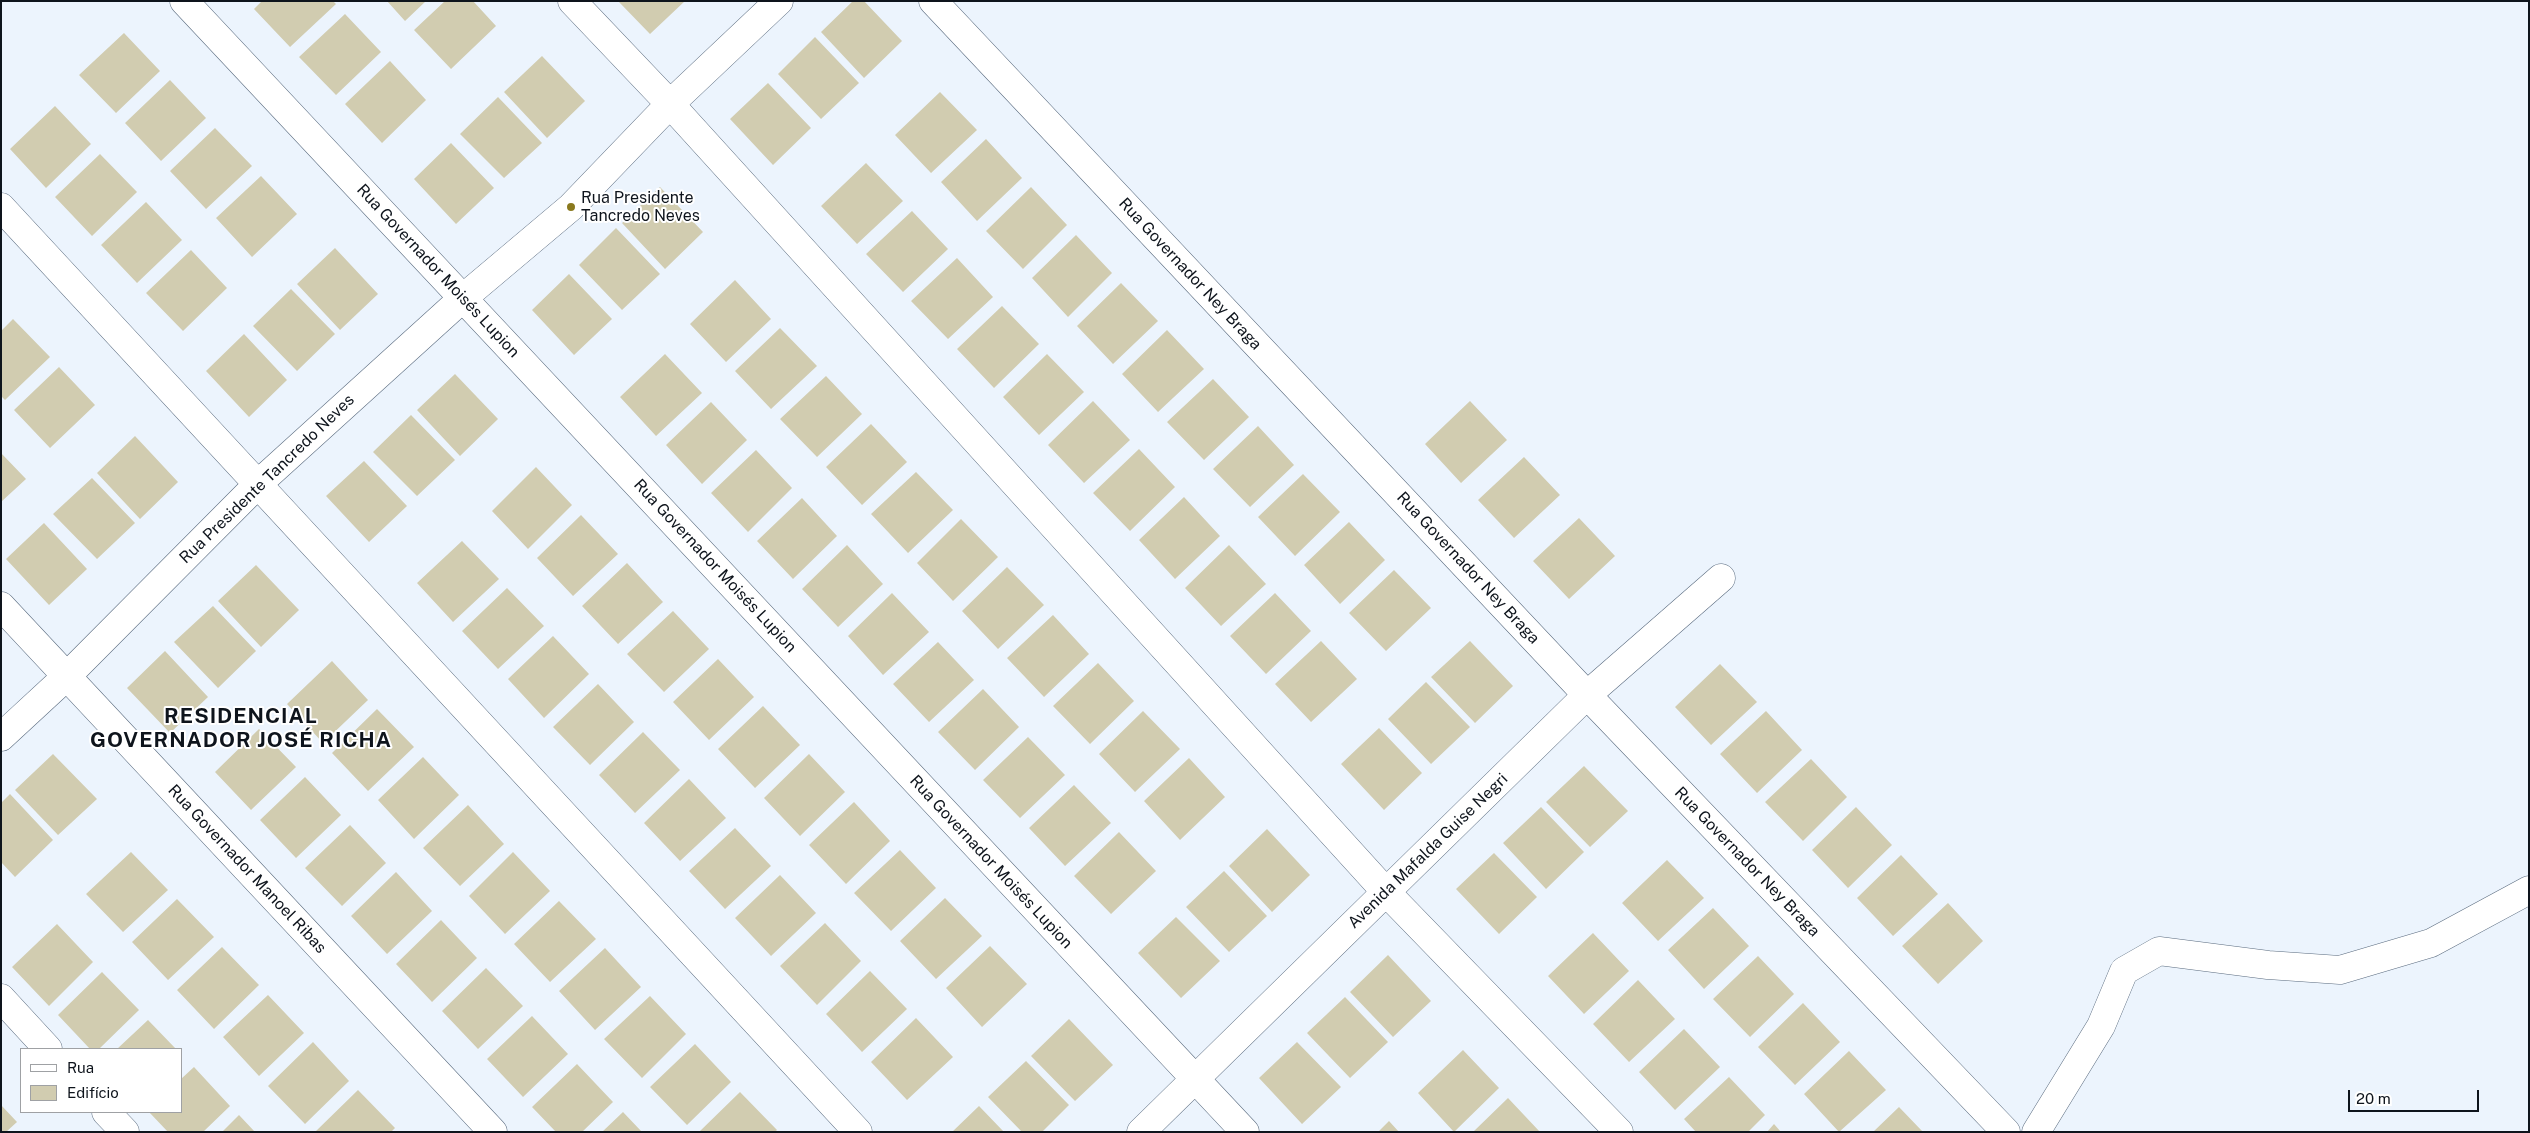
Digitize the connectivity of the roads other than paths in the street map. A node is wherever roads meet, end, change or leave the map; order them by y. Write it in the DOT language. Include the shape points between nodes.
graph roads {
  1 [pos="184,1"];
  2 [pos="572,1"];
  3 [pos="779,1"];
  4 [pos="933,1"];
  5 [pos="670,104"];
  6 [pos="1,207"];
  7 [pos="463,298"];
  8 [pos="259,483"];
  9 [pos="1721,578"];
  10 [pos="1,606"];
  11 [pos="67,676"];
  12 [pos="1587,695"];
  13 [pos="1,737"];
  14 [pos="2529,890"];
  15 [pos="1386,892"];
  16 [pos="1,998"];
  17 [pos="47,1048"];
  18 [pos="1194,1079"];
  19 [pos="107,1113"];
  20 [pos="125,1132"];
  21 [pos="493,1132"];
  22 [pos="858,1132"];
  23 [pos="1141,1132"];
  24 [pos="1245,1132"];
  25 [pos="1619,1132"];
  26 [pos="2006,1132"];
  27 [pos="2036,1132"];
  1 -- 7 [label="street, Rua Governador Moisés Lupion"];
  2 -- 5 [label="street"];
  3 -- 5 [label="street, Rua Presidente Tancredo Neves"];
  4 -- 12 [label="street, Rua Governador Ney Braga"];
  5 -- 7 [label="street, Rua Presidente Tancredo Neves" via="571,207"];
  5 -- 15 [label="street"];
  6 -- 8 [label="street"];
  7 -- 8 [label="street, Rua Presidente Tancredo Neves"];
  7 -- 18 [label="street, Rua Governador Moisés Lupion"];
  8 -- 11 [label="street, Rua Presidente Tancredo Neves"];
  8 -- 22 [label="street"];
  9 -- 12 [label="street, Avenida Mafalda Guise Negri"];
  10 -- 11 [label="street, Rua Governador Manoel Ribas"];
  11 -- 13 [label="street, Rua Presidente Tancredo Neves"];
  11 -- 21 [label="street, Rua Governador Manoel Ribas"];
  12 -- 15 [label="street, Avenida Mafalda Guise Negri"];
  12 -- 26 [label="street, Rua Governador Ney Braga"];
  14 -- 27 [label="street" via="2431,942 2340,970 2268,965 2159,951 2124,971 2101,1026"];
  15 -- 18 [label="street, Avenida Mafalda Guise Negri"];
  15 -- 25 [label="street"];
  16 -- 17 [label="street"];
  18 -- 23 [label="street, Avenida Mafalda Guise Negri"];
  18 -- 24 [label="street, Rua Governador Moisés Lupion"];
  19 -- 20 [label="street"];
}
